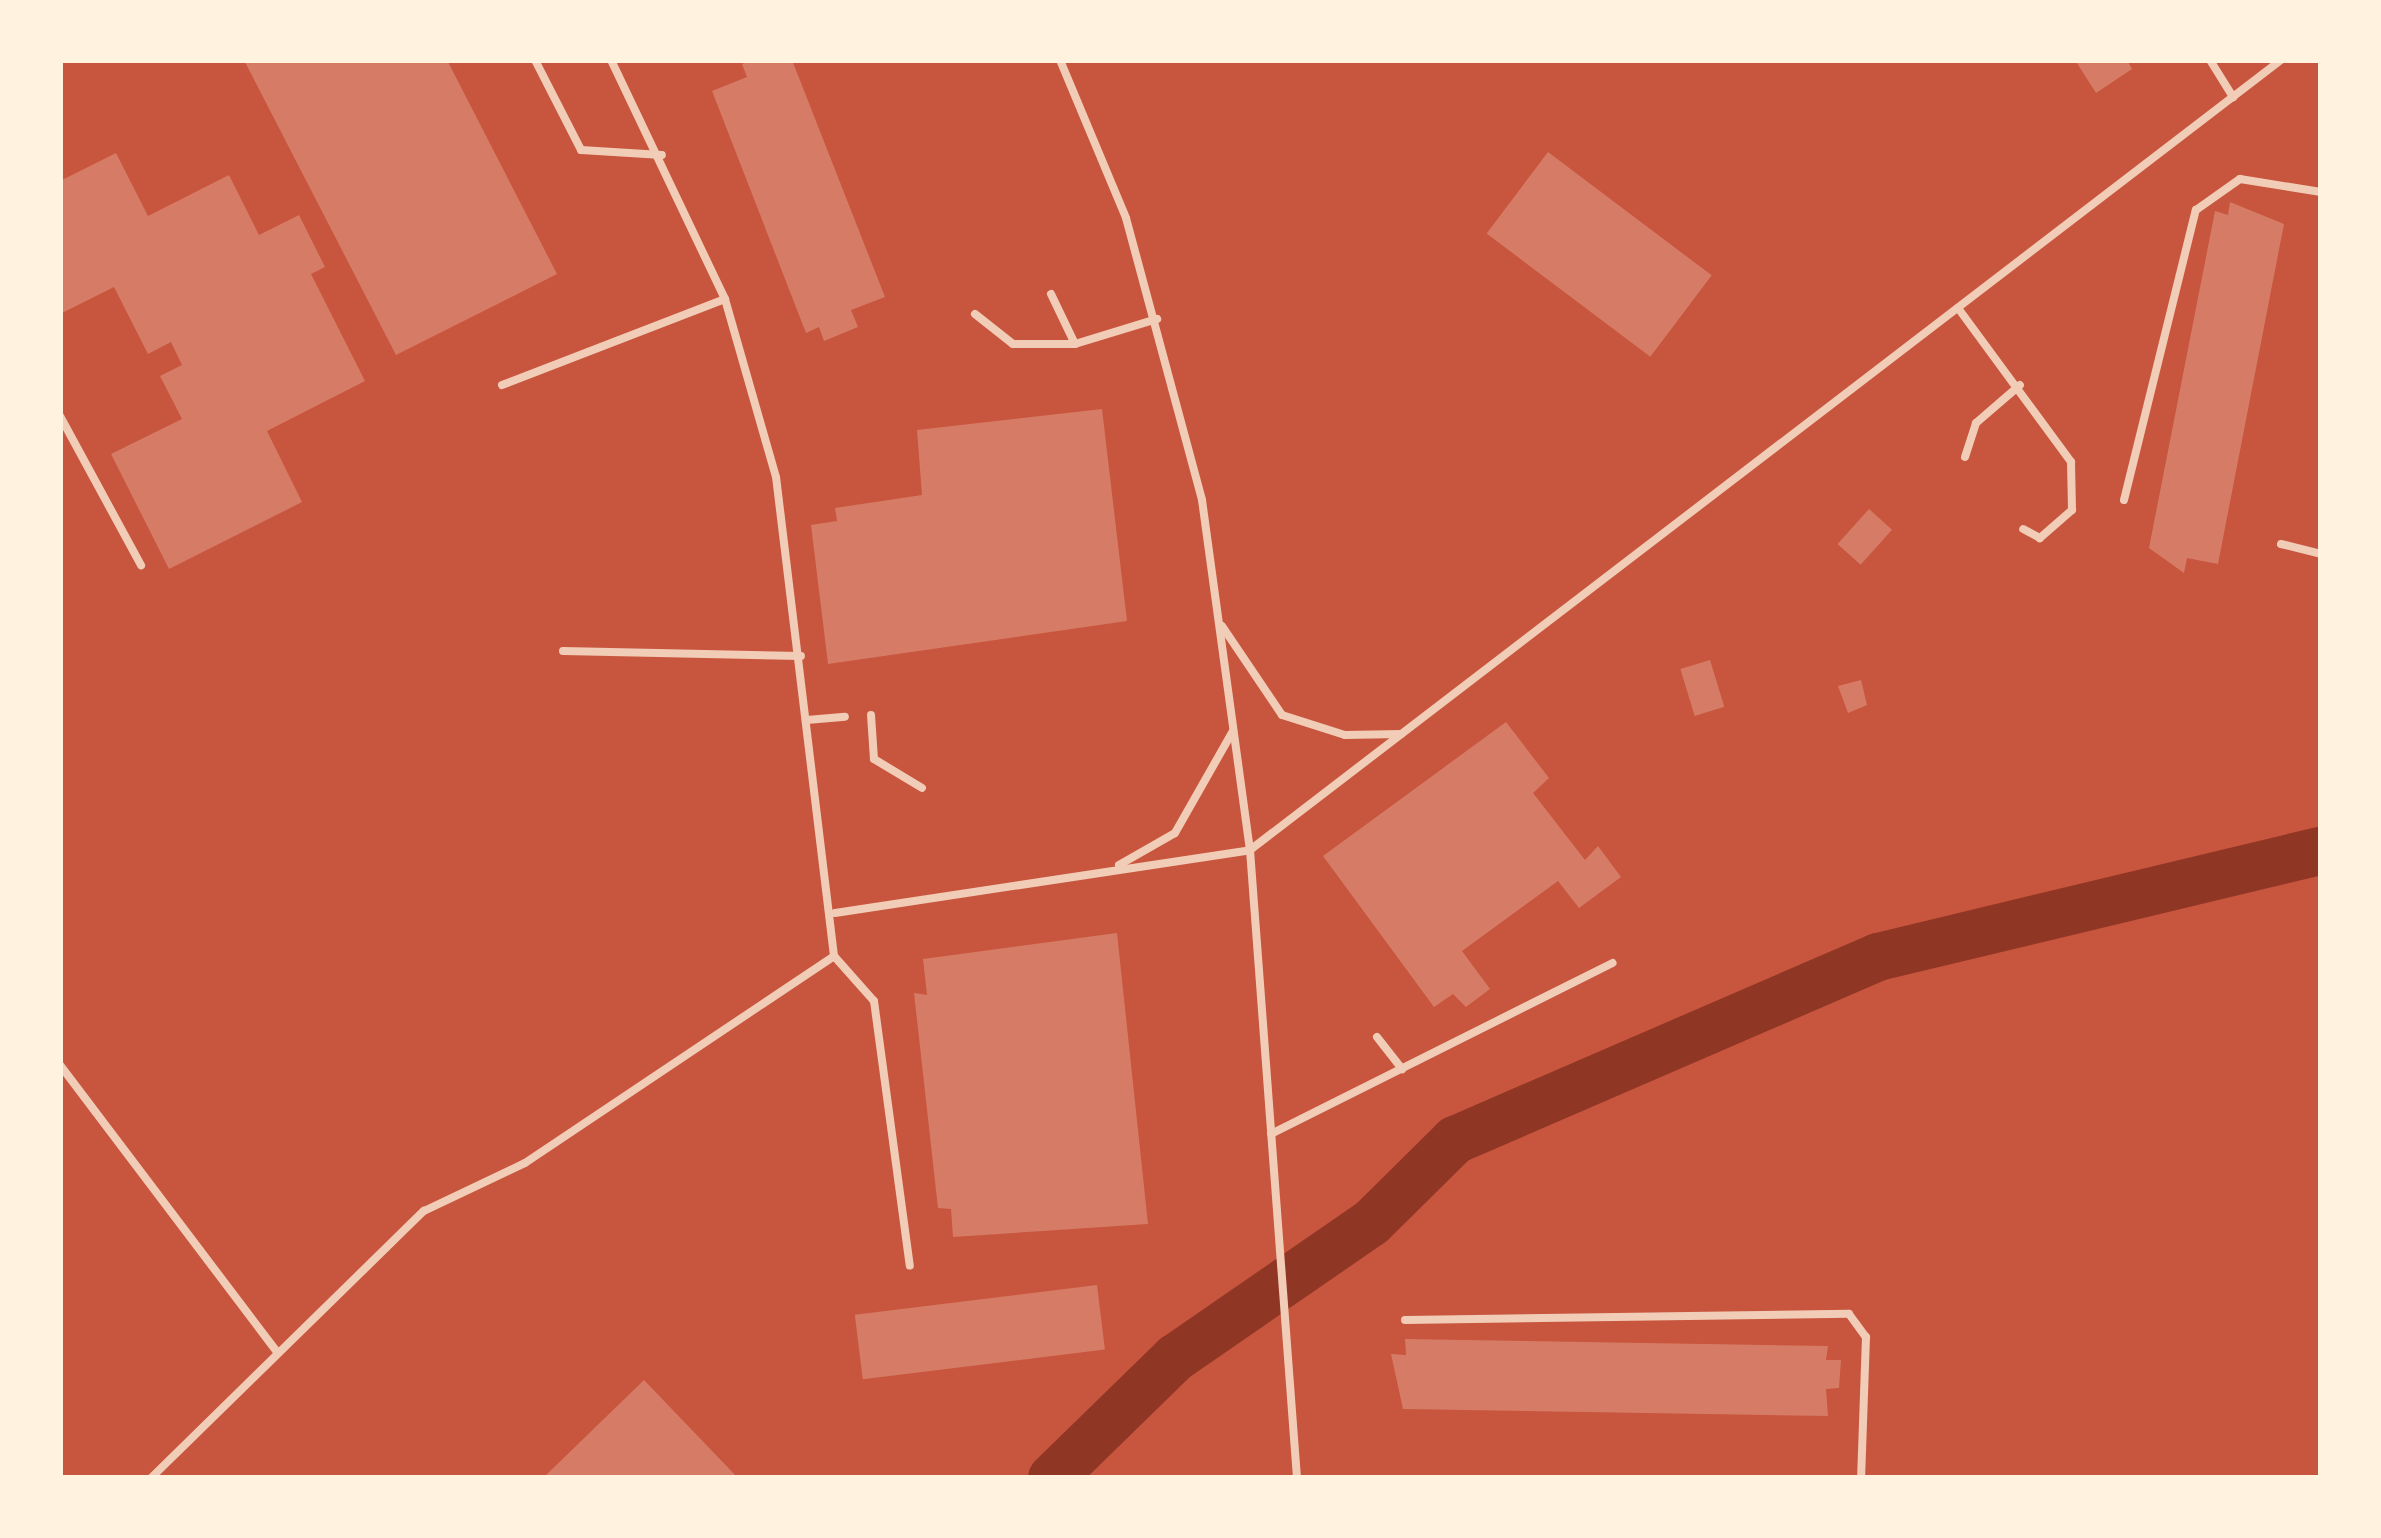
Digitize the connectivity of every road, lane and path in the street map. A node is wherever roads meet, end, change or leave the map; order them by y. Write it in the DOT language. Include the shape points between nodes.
graph roads {
  1 [pos="535,60"];
  2 [pos="611,60"];
  3 [pos="1060,60"];
  4 [pos="2210,60"];
  5 [pos="2281,60"];
  6 [pos="2234,97"];
  7 [pos="664,155"];
  8 [pos="2321,191"];
  9 [pos="1052,294"];
  10 [pos="725,299"];
  11 [pos="1958,308"];
  12 [pos="975,314"];
  13 [pos="1157,319"];
  14 [pos="1075,344"];
  15 [pos="502,385"];
  16 [pos="2020,385"];
  17 [pos="60,416"];
  18 [pos="1965,457"];
  19 [pos="2124,500"];
  20 [pos="2023,530"];
  21 [pos="2281,544"];
  22 [pos="2321,554"];
  23 [pos="141,565"];
  24 [pos="1218,619"];
  25 [pos="563,651"];
  26 [pos="801,656"];
  27 [pos="871,715"];
  28 [pos="845,717"];
  29 [pos="807,720"];
  30 [pos="1234,731"];
  31 [pos="1404,734"];
  32 [pos="922,788"];
  33 [pos="1250,850"];
  34 [pos="1106,871"];
  35 [pos="835,913"];
  36 [pos="834,956"];
  37 [pos="1612,963"];
  38 [pos="1378,1037"];
  39 [pos="60,1065"];
  40 [pos="1402,1069"];
  41 [pos="1271,1135"];
  42 [pos="910,1267"];
  43 [pos="1406,1320"];
  44 [pos="276,1351"];
  45 [pos="151,1478"];
  46 [pos="1297,1478"];
  47 [pos="1861,1478"];
  1 -- 7 [label="lane" via="581,149"];
  2 -- 7 [label="lane"];
  3 -- 13 [label="lane"];
  4 -- 6 [label="lane"];
  5 -- 6 [label="lane"];
  6 -- 11 [label="lane"];
  7 -- 10 [label="lane"];
  8 -- 19 [label="lane" via="2240,179 2196,210"];
  9 -- 14 [label="lane"];
  10 -- 15 [label="lane"];
  10 -- 26 [label="lane" via="776,477"];
  11 -- 16 [label="lane"];
  11 -- 31 [label="lane"];
  12 -- 14 [label="lane" via="1013,344"];
  13 -- 14 [label="lane"];
  13 -- 24 [label="lane"];
  16 -- 18 [label="lane" via="1976,423"];
  16 -- 20 [label="lane" via="2058,435 2074,486 2055,528 2040,538"];
  17 -- 23 [label="lane"];
  21 -- 22 [label="lane"];
  24 -- 30 [label="lane"];
  24 -- 31 [label="lane" via="1282,715 1345,736"];
  25 -- 26 [label="lane"];
  26 -- 29 [label="lane"];
  27 -- 32 [label="lane" via="874,759"];
  28 -- 29 [label="lane"];
  29 -- 35 [label="lane"];
  30 -- 33 [label="lane"];
  30 -- 34 [label="lane" via="1175,833"];
  31 -- 33 [label="lane"];
  33 -- 34 [label="lane"];
  33 -- 41 [label="lane"];
  34 -- 35 [label="lane"];
  35 -- 36 [label="lane"];
  36 -- 42 [label="lane" via="874,1001"];
  36 -- 44 [label="lane" via="525,1163 424,1211"];
  37 -- 40 [label="lane"];
  38 -- 40 [label="lane"];
  39 -- 44 [label="lane"];
  40 -- 41 [label="lane"];
  41 -- 46 [label="lane"];
  43 -- 47 [label="lane" via="1850,1314 1865,1337"];
  44 -- 45 [label="lane"];
}
